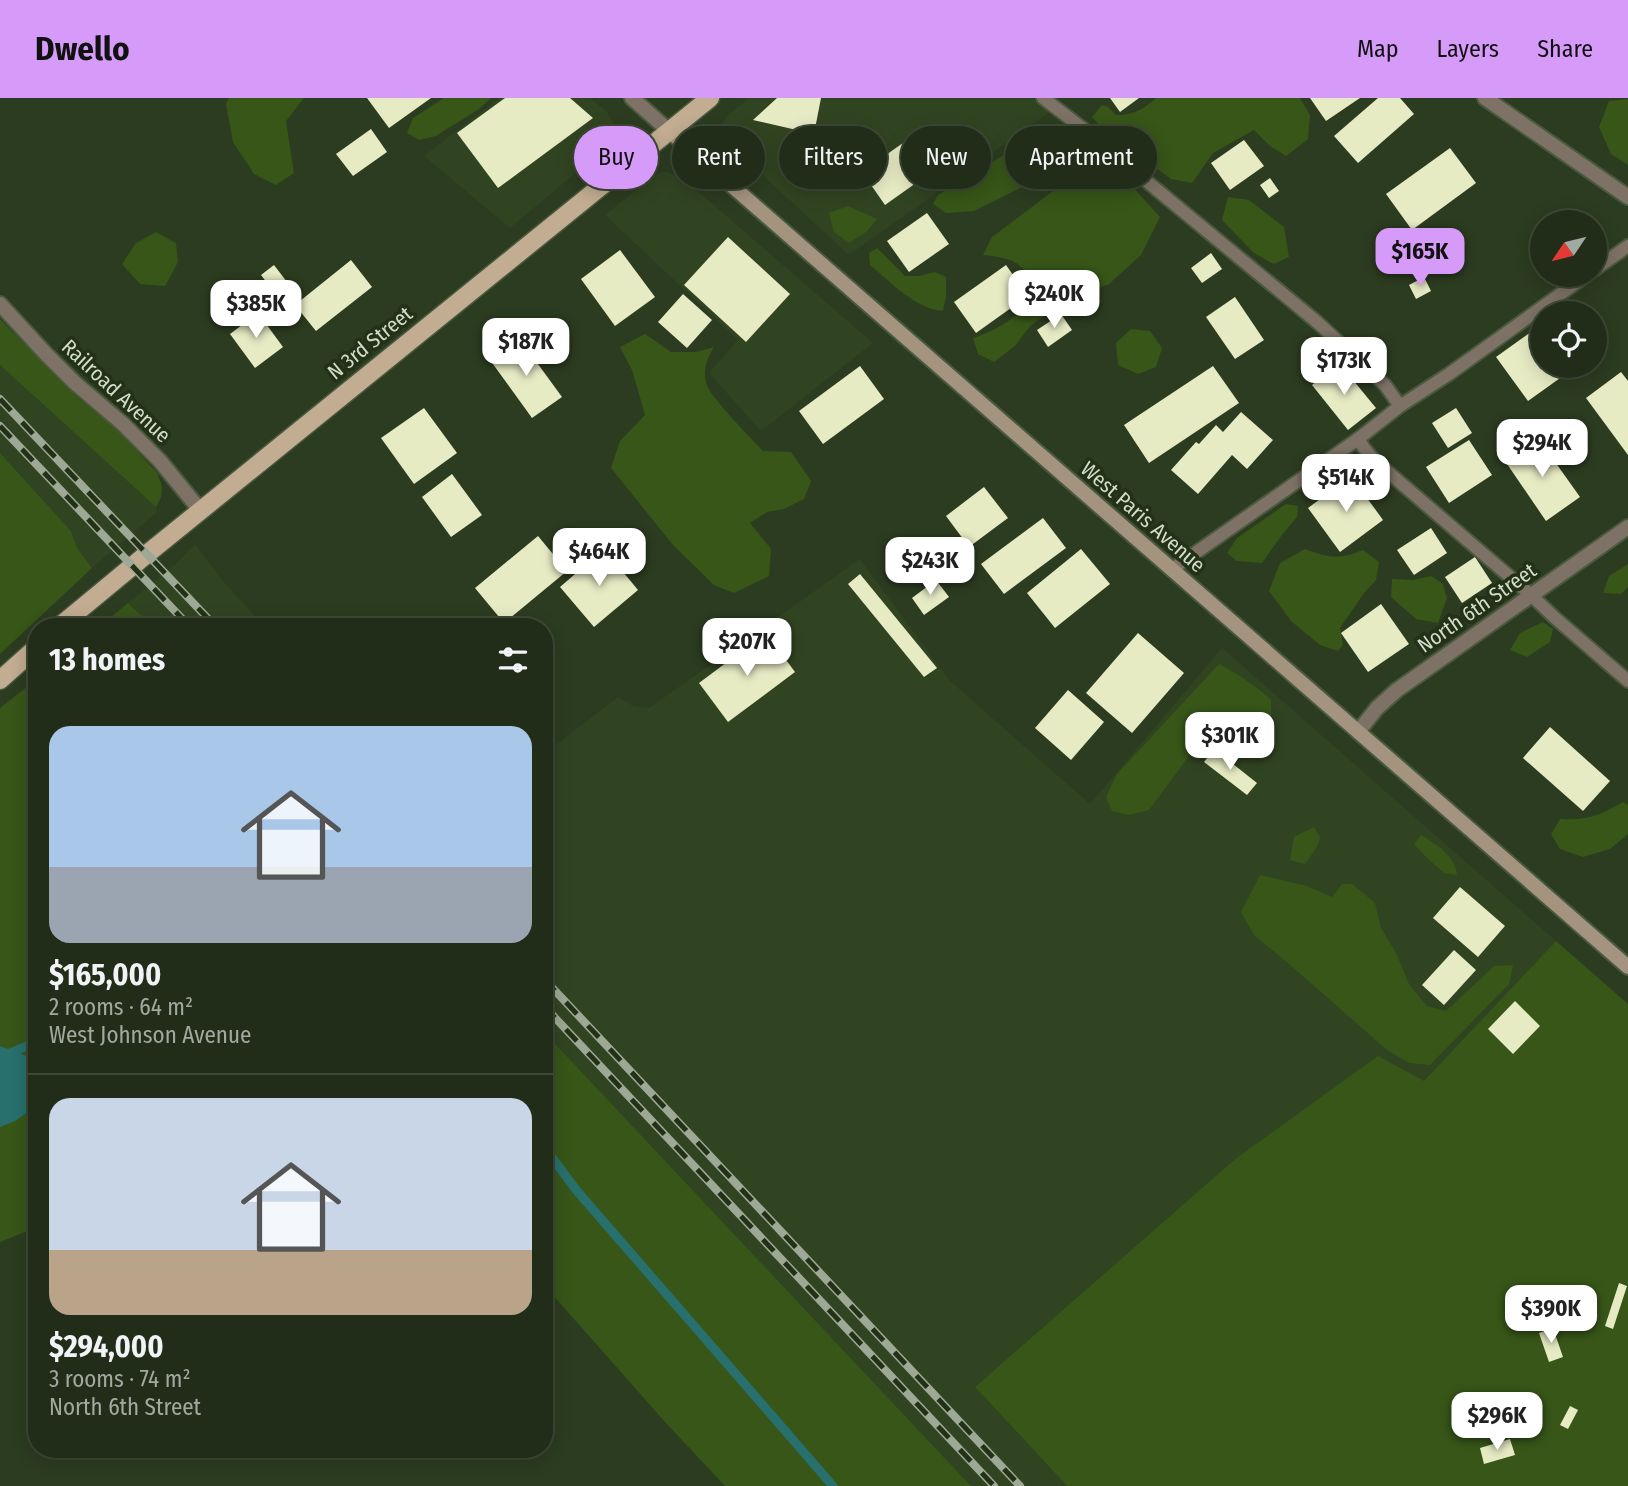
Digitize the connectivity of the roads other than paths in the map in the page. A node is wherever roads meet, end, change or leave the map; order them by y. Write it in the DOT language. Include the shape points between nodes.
graph roads {
  1 [pos="632,98"];
  2 [pos="710,98"];
  3 [pos="1042,98"];
  4 [pos="1485,98"];
  5 [pos="669,131"];
  6 [pos="1628,197"];
  7 [pos="1628,246"];
  8 [pos="1607,261"];
  9 [pos="1570,287"];
  10 [pos="0,304"];
  11 [pos="1400,406"];
  12 [pos="1359,439"];
  13 [pos="200,510"];
  14 [pos="1628,527"];
  15 [pos="1171,570"];
  16 [pos="1531,595"];
  17 [pos="70,618"];
  18 [pos="28,655"];
  19 [pos="0,680"];
  20 [pos="1628,681"];
  21 [pos="1358,732"];
  22 [pos="1628,967"];
  1 -- 5 [label="street, West Paris Avenue"];
  2 -- 5 [label="main road, N 3rd Street"];
  3 -- 11 [label="lane" via="1317,322 1385,385"];
  4 -- 6 [label="street"];
  5 -- 13 [label="main road, N 3rd Street"];
  5 -- 15 [label="main road, West Paris Avenue"];
  7 -- 8 [label="lane"];
  9 -- 11 [label="lane"];
  10 -- 13 [label="street, Railroad Avenue" via="75,383 160,461"];
  11 -- 12 [label="lane"];
  12 -- 15 [label="lane"];
  12 -- 16 [label="lane" via="1374,460"];
  13 -- 17 [label="main road, N 3rd Street"];
  14 -- 16 [label="street, North 6th Street"];
  15 -- 21 [label="main road, West Paris Avenue"];
  16 -- 20 [label="lane"];
  16 -- 21 [label="street, North 6th Street" via="1396,690"];
  18 -- 19 [label="main road"];
  21 -- 22 [label="main road, West Paris Avenue"];
}
